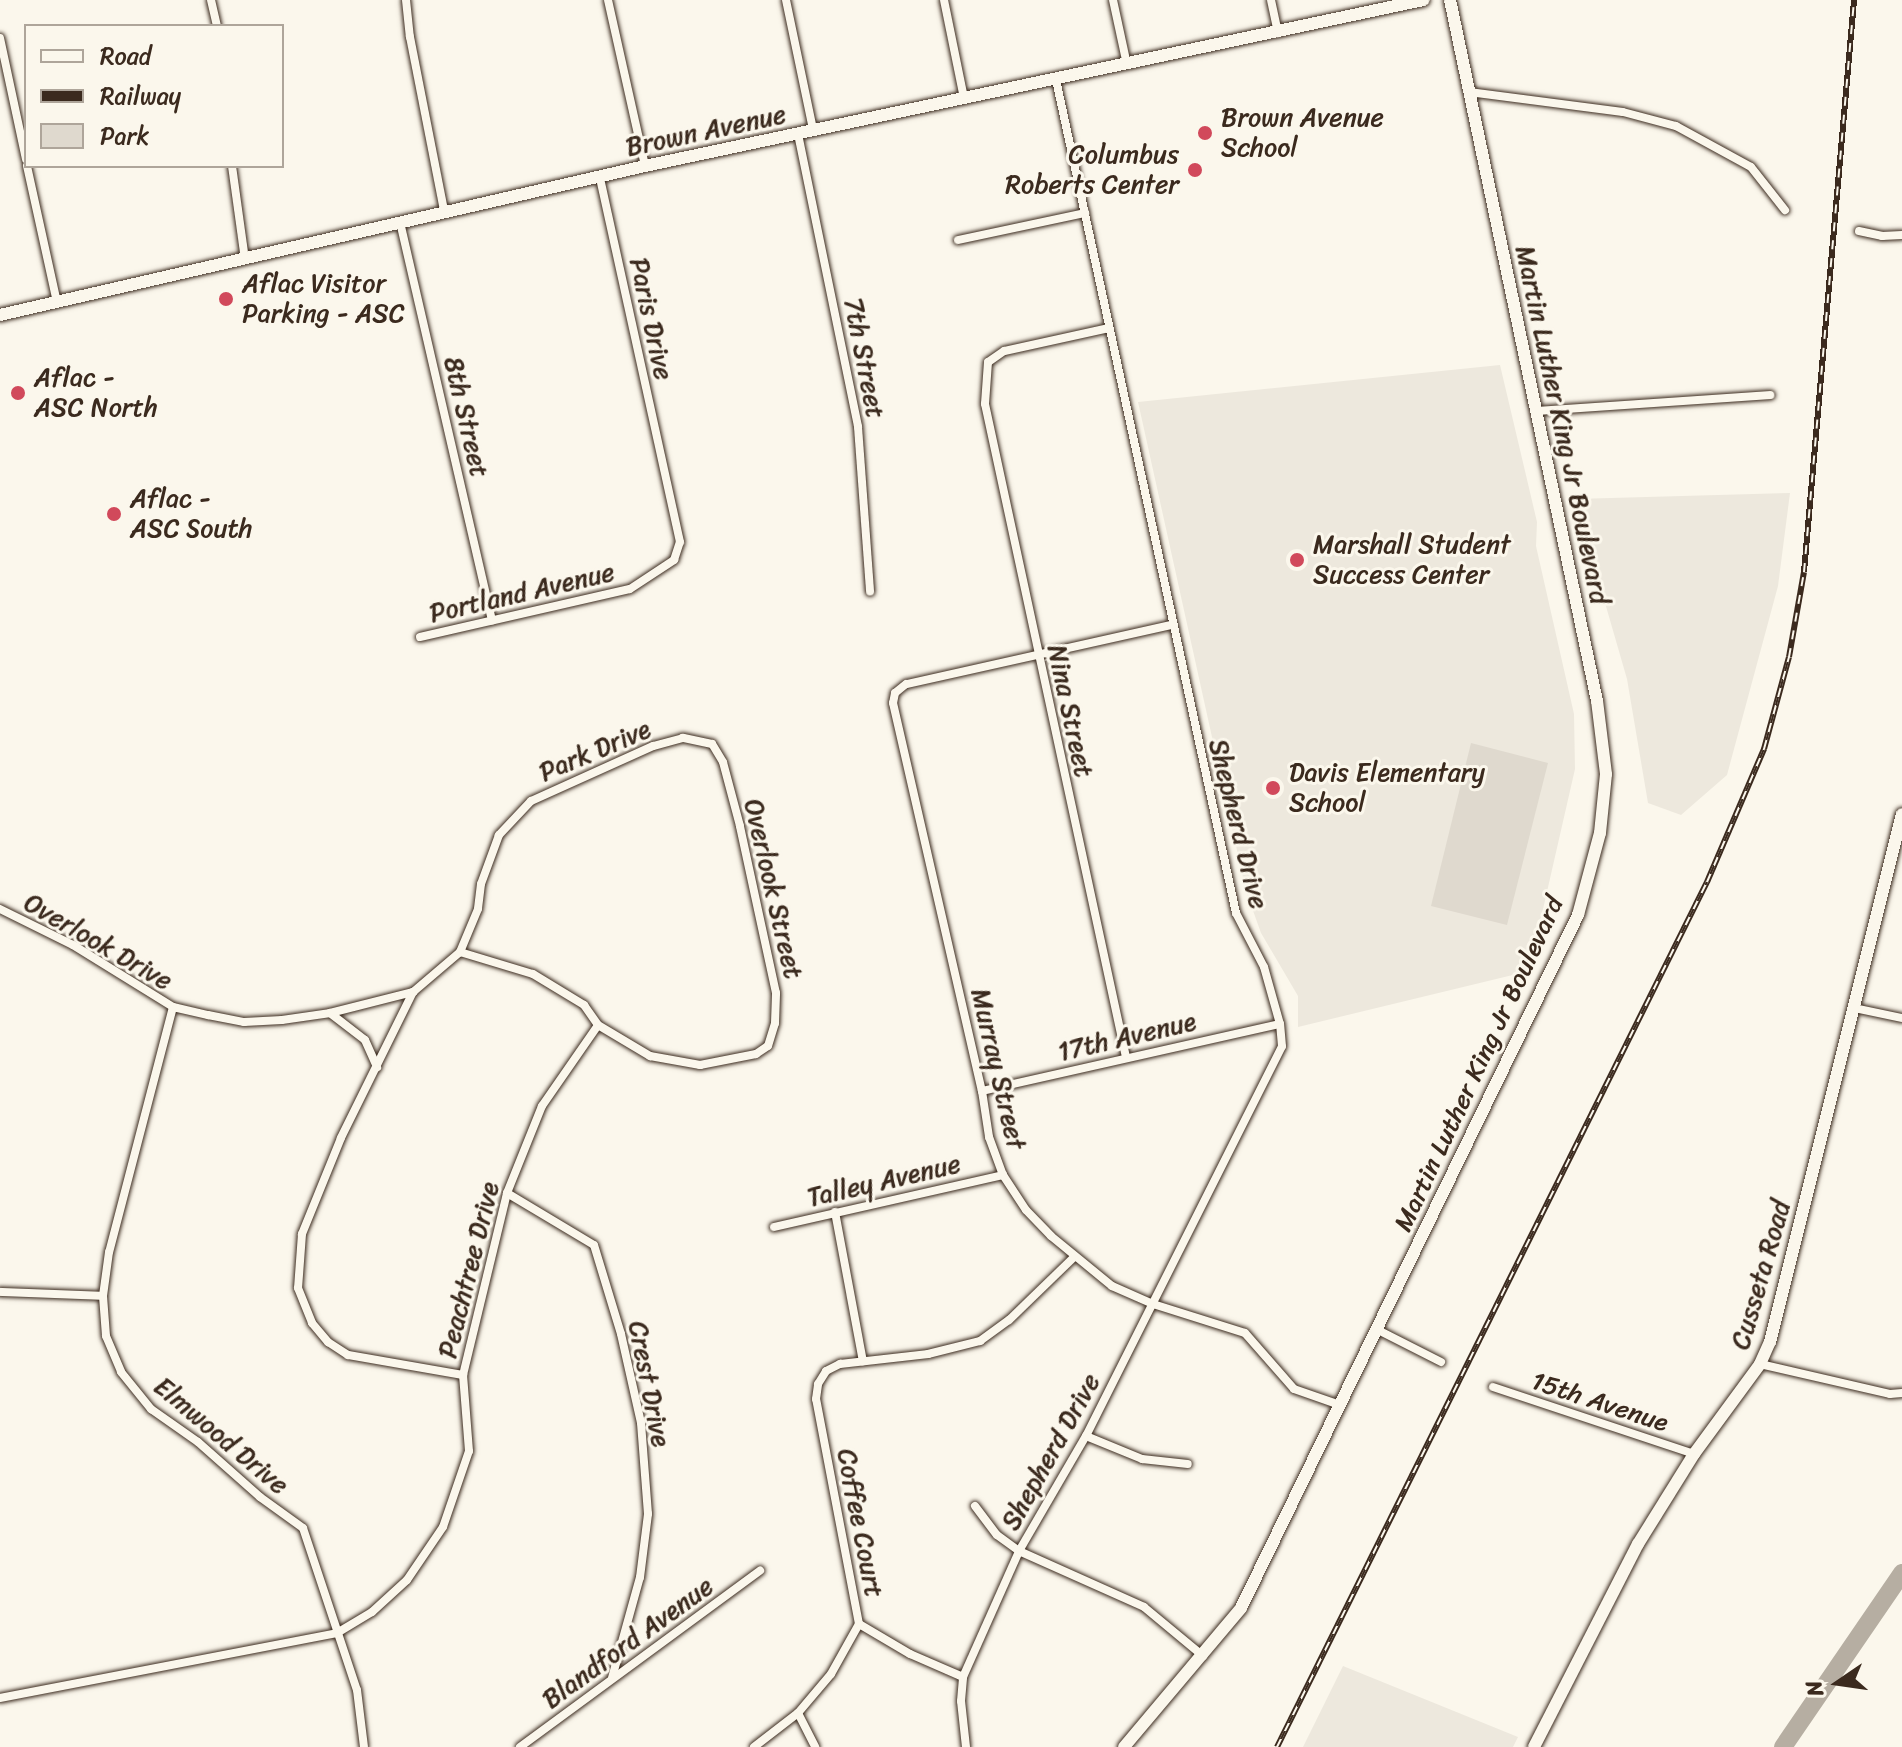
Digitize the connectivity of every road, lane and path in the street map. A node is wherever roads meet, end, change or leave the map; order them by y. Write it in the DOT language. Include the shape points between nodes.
graph roads {
  1 [pos="211,0"];
  2 [pos="406,0"];
  3 [pos="608,0"];
  4 [pos="786,0"];
  5 [pos="944,0"];
  6 [pos="1113,0"];
  7 [pos="1271,0"];
  8 [pos="1423,0"];
  9 [pos="1450,0"];
  10 [pos="217,24"];
  11 [pos="1278,33"];
  12 [pos="0,38"];
  13 [pos="1128,65"];
  14 [pos="1056,80"];
  15 [pos="1469,92"];
  16 [pos="964,98"];
  17 [pos="813,129"];
  18 [pos="798,134"];
  19 [pos="24,150"];
  20 [pos="645,166"];
  21 [pos="27,168"];
  22 [pos="232,168"];
  23 [pos="600,177"];
  24 [pos="1785,210"];
  25 [pos="444,211"];
  26 [pos="1085,213"];
  27 [pos="400,222"];
  28 [pos="1859,231"];
  29 [pos="1902,235"];
  30 [pos="958,240"];
  31 [pos="245,261"];
  32 [pos="57,302"];
  33 [pos="0,315"];
  34 [pos="1109,328"];
  35 [pos="1770,395"];
  36 [pos="1537,411"];
  37 [pos="663,468"];
  38 [pos="870,592"];
  39 [pos="492,621"];
  40 [pos="1171,625"];
  41 [pos="420,637"];
  42 [pos="1037,656"];
  43 [pos="727,780"];
  44 [pos="1902,814"];
  45 [pos="0,909"];
  46 [pos="460,952"];
  47 [pos="413,992"];
  48 [pos="173,1007"];
  49 [pos="1854,1008"];
  50 [pos="330,1013"];
  51 [pos="1902,1018"];
  52 [pos="1280,1024"];
  53 [pos="598,1025"];
  54 [pos="1126,1057"];
  55 [pos="378,1068"];
  56 [pos="982,1091"];
  57 [pos="1003,1175"];
  58 [pos="507,1193"];
  59 [pos="835,1212"];
  60 [pos="774,1227"];
  61 [pos="1073,1258"];
  62 [pos="0,1292"];
  63 [pos="103,1296"];
  64 [pos="1153,1304"];
  65 [pos="1376,1329"];
  66 [pos="863,1361"];
  67 [pos="1441,1362"];
  68 [pos="1760,1364"];
  69 [pos="463,1375"];
  70 [pos="1493,1387"];
  71 [pos="1902,1393"];
  72 [pos="1340,1405"];
  73 [pos="1086,1436"];
  74 [pos="1694,1454"];
  75 [pos="1188,1464"];
  76 [pos="975,1506"];
  77 [pos="1019,1551"];
  78 [pos="760,1571"];
  79 [pos="859,1624"];
  80 [pos="337,1633"];
  81 [pos="1203,1657"];
  82 [pos="963,1677"];
  83 [pos="612,1678"];
  84 [pos="0,1698"];
  85 [pos="798,1713"];
  86 [pos="522,1746"];
  87 [pos="364,1747"];
  88 [pos="754,1747"];
  89 [pos="815,1747"];
  90 [pos="966,1747"];
  91 [pos="1124,1747"];
  92 [pos="1534,1747"];
  1 -- 10 [label="street"];
  2 -- 25 [label="street"];
  3 -- 20 [label="street"];
  4 -- 17 [label="street"];
  5 -- 16 [label="street"];
  6 -- 13 [label="street"];
  7 -- 11 [label="street"];
  8 -- 11 [label="street, Brown Avenue"];
  9 -- 15 [label="street, Martin Luther King Jr Boulevard"];
  11 -- 13 [label="street, Brown Avenue"];
  12 -- 19 [label="street"];
  13 -- 14 [label="street, Brown Avenue"];
  14 -- 16 [label="street, Brown Avenue"];
  14 -- 26 [label="street, Shepherd Drive"];
  15 -- 24 [label="street" via="1623,112 1676,126 1751,167"];
  15 -- 36 [label="street, Martin Luther King Jr Boulevard"];
  16 -- 17 [label="street, Brown Avenue"];
  17 -- 18 [label="street, Brown Avenue"];
  18 -- 20 [label="street, Brown Avenue"];
  18 -- 38 [label="street, 7th Street" via="858,427"];
  20 -- 23 [label="street, Brown Avenue"];
  21 -- 32 [label="street"];
  22 -- 31 [label="street"];
  23 -- 25 [label="street, Brown Avenue"];
  23 -- 37 [label="street, Paris Drive"];
  25 -- 27 [label="street, Brown Avenue"];
  26 -- 30 [label="street"];
  26 -- 34 [label="street, Shepherd Drive"];
  27 -- 31 [label="street, Brown Avenue"];
  27 -- 39 [label="street, 8th Street"];
  28 -- 29 [label="street"];
  31 -- 32 [label="street, Brown Avenue"];
  32 -- 33 [label="street, Brown Avenue"];
  34 -- 40 [label="street, Shepherd Drive"];
  34 -- 42 [label="street, Nina Street" via="1004,351 988,362 985,404"];
  35 -- 36 [label="street"];
  36 -- 65 [label="street, Martin Luther King Jr Boulevard" via="1597,701 1606,774 1600,833 1578,915"];
  37 -- 39 [label="street, Portland Avenue" via="680,542 674,560 630,589"];
  39 -- 41 [label="street, Portland Avenue"];
  40 -- 42 [label="street, Murray Street"];
  40 -- 52 [label="street, Shepherd Drive" via="1236,913 1264,967"];
  42 -- 54 [label="street, Nina Street"];
  42 -- 56 [label="street, Murray Street" via="906,684 893,703"];
  43 -- 46 [label="street, Park Drive" via="712,744 683,738 653,746 531,801 499,835"];
  43 -- 53 [label="street, Overlook Street" via="776,993 768,1046 756,1054 700,1065 650,1056"];
  44 -- 49 [label="street, Cusseta Road"];
  45 -- 48 [label="street, Overlook Drive" via="73,945"];
  46 -- 47 [label="street, Park Drive"];
  46 -- 53 [label="street" via="533,974 584,1005"];
  47 -- 50 [label="street, Overlook Drive"];
  47 -- 55 [label="street, Park Drive"];
  48 -- 50 [label="street, Overlook Drive" via="244,1022"];
  48 -- 63 [label="street, Elmwood Drive" via="130,1162"];
  49 -- 51 [label="street"];
  49 -- 68 [label="street, Cusseta Road" via="1777,1318"];
  50 -- 55 [label="street" via="365,1040"];
  52 -- 54 [label="street, 17th Avenue"];
  52 -- 64 [label="street, Shepherd Drive" via="1282,1046"];
  53 -- 58 [label="street, Peachtree Drive" via="542,1106"];
  54 -- 56 [label="street, 17th Avenue"];
  55 -- 69 [label="street, Park Drive" via="341,1138 302,1234 298,1288 312,1323 348,1355"];
  56 -- 57 [label="street, Murray Street" via="989,1137"];
  57 -- 59 [label="street, Talley Avenue"];
  57 -- 61 [label="street, Murray Street" via="1026,1210"];
  58 -- 69 [label="street, Peachtree Drive"];
  58 -- 83 [label="street, Crest Drive" via="594,1245 641,1423 648,1514 640,1577"];
  59 -- 60 [label="street, Talley Avenue"];
  59 -- 66 [label="street"];
  61 -- 64 [label="street, Murray Street" via="1112,1286"];
  61 -- 66 [label="street" via="980,1341 928,1354"];
  62 -- 63 [label="street"];
  63 -- 80 [label="street, Elmwood Drive" via="106,1336 121,1372 151,1409 303,1528"];
  64 -- 72 [label="street, Murray Street" via="1245,1333 1294,1389"];
  64 -- 73 [label="street, Shepherd Drive"];
  65 -- 67 [label="street"];
  65 -- 72 [label="street, Martin Luther King Jr Boulevard"];
  66 -- 79 [label="street, Coffee Court" via="833,1368 818,1384 816,1399"];
  68 -- 71 [label="street"];
  68 -- 74 [label="street, Cusseta Road"];
  69 -- 80 [label="street, Peachtree Drive" via="469,1451 443,1527 407,1580 372,1612"];
  70 -- 74 [label="street, 15th Avenue"];
  72 -- 81 [label="street, Martin Luther King Jr Boulevard" via="1241,1608"];
  73 -- 75 [label="street" via="1142,1459"];
  73 -- 77 [label="street, Shepherd Drive"];
  74 -- 92 [label="street, Cusseta Road" via="1638,1544"];
  76 -- 77 [label="street" via="997,1535"];
  77 -- 81 [label="street" via="1144,1607"];
  77 -- 82 [label="street, Shepherd Drive"];
  78 -- 83 [label="street, Blandford Avenue"];
  79 -- 82 [label="street, Coffee Court"];
  79 -- 85 [label="street" via="831,1674"];
  80 -- 84 [label="street, Peachtree Drive"];
  80 -- 87 [label="street, Elmwood Drive" via="357,1690"];
  81 -- 91 [label="street, Martin Luther King Jr Boulevard"];
  82 -- 90 [label="street, Shepherd Drive"];
  83 -- 86 [label="street, Blandford Avenue"];
  85 -- 88 [label="street"];
  85 -- 89 [label="street"];
}
